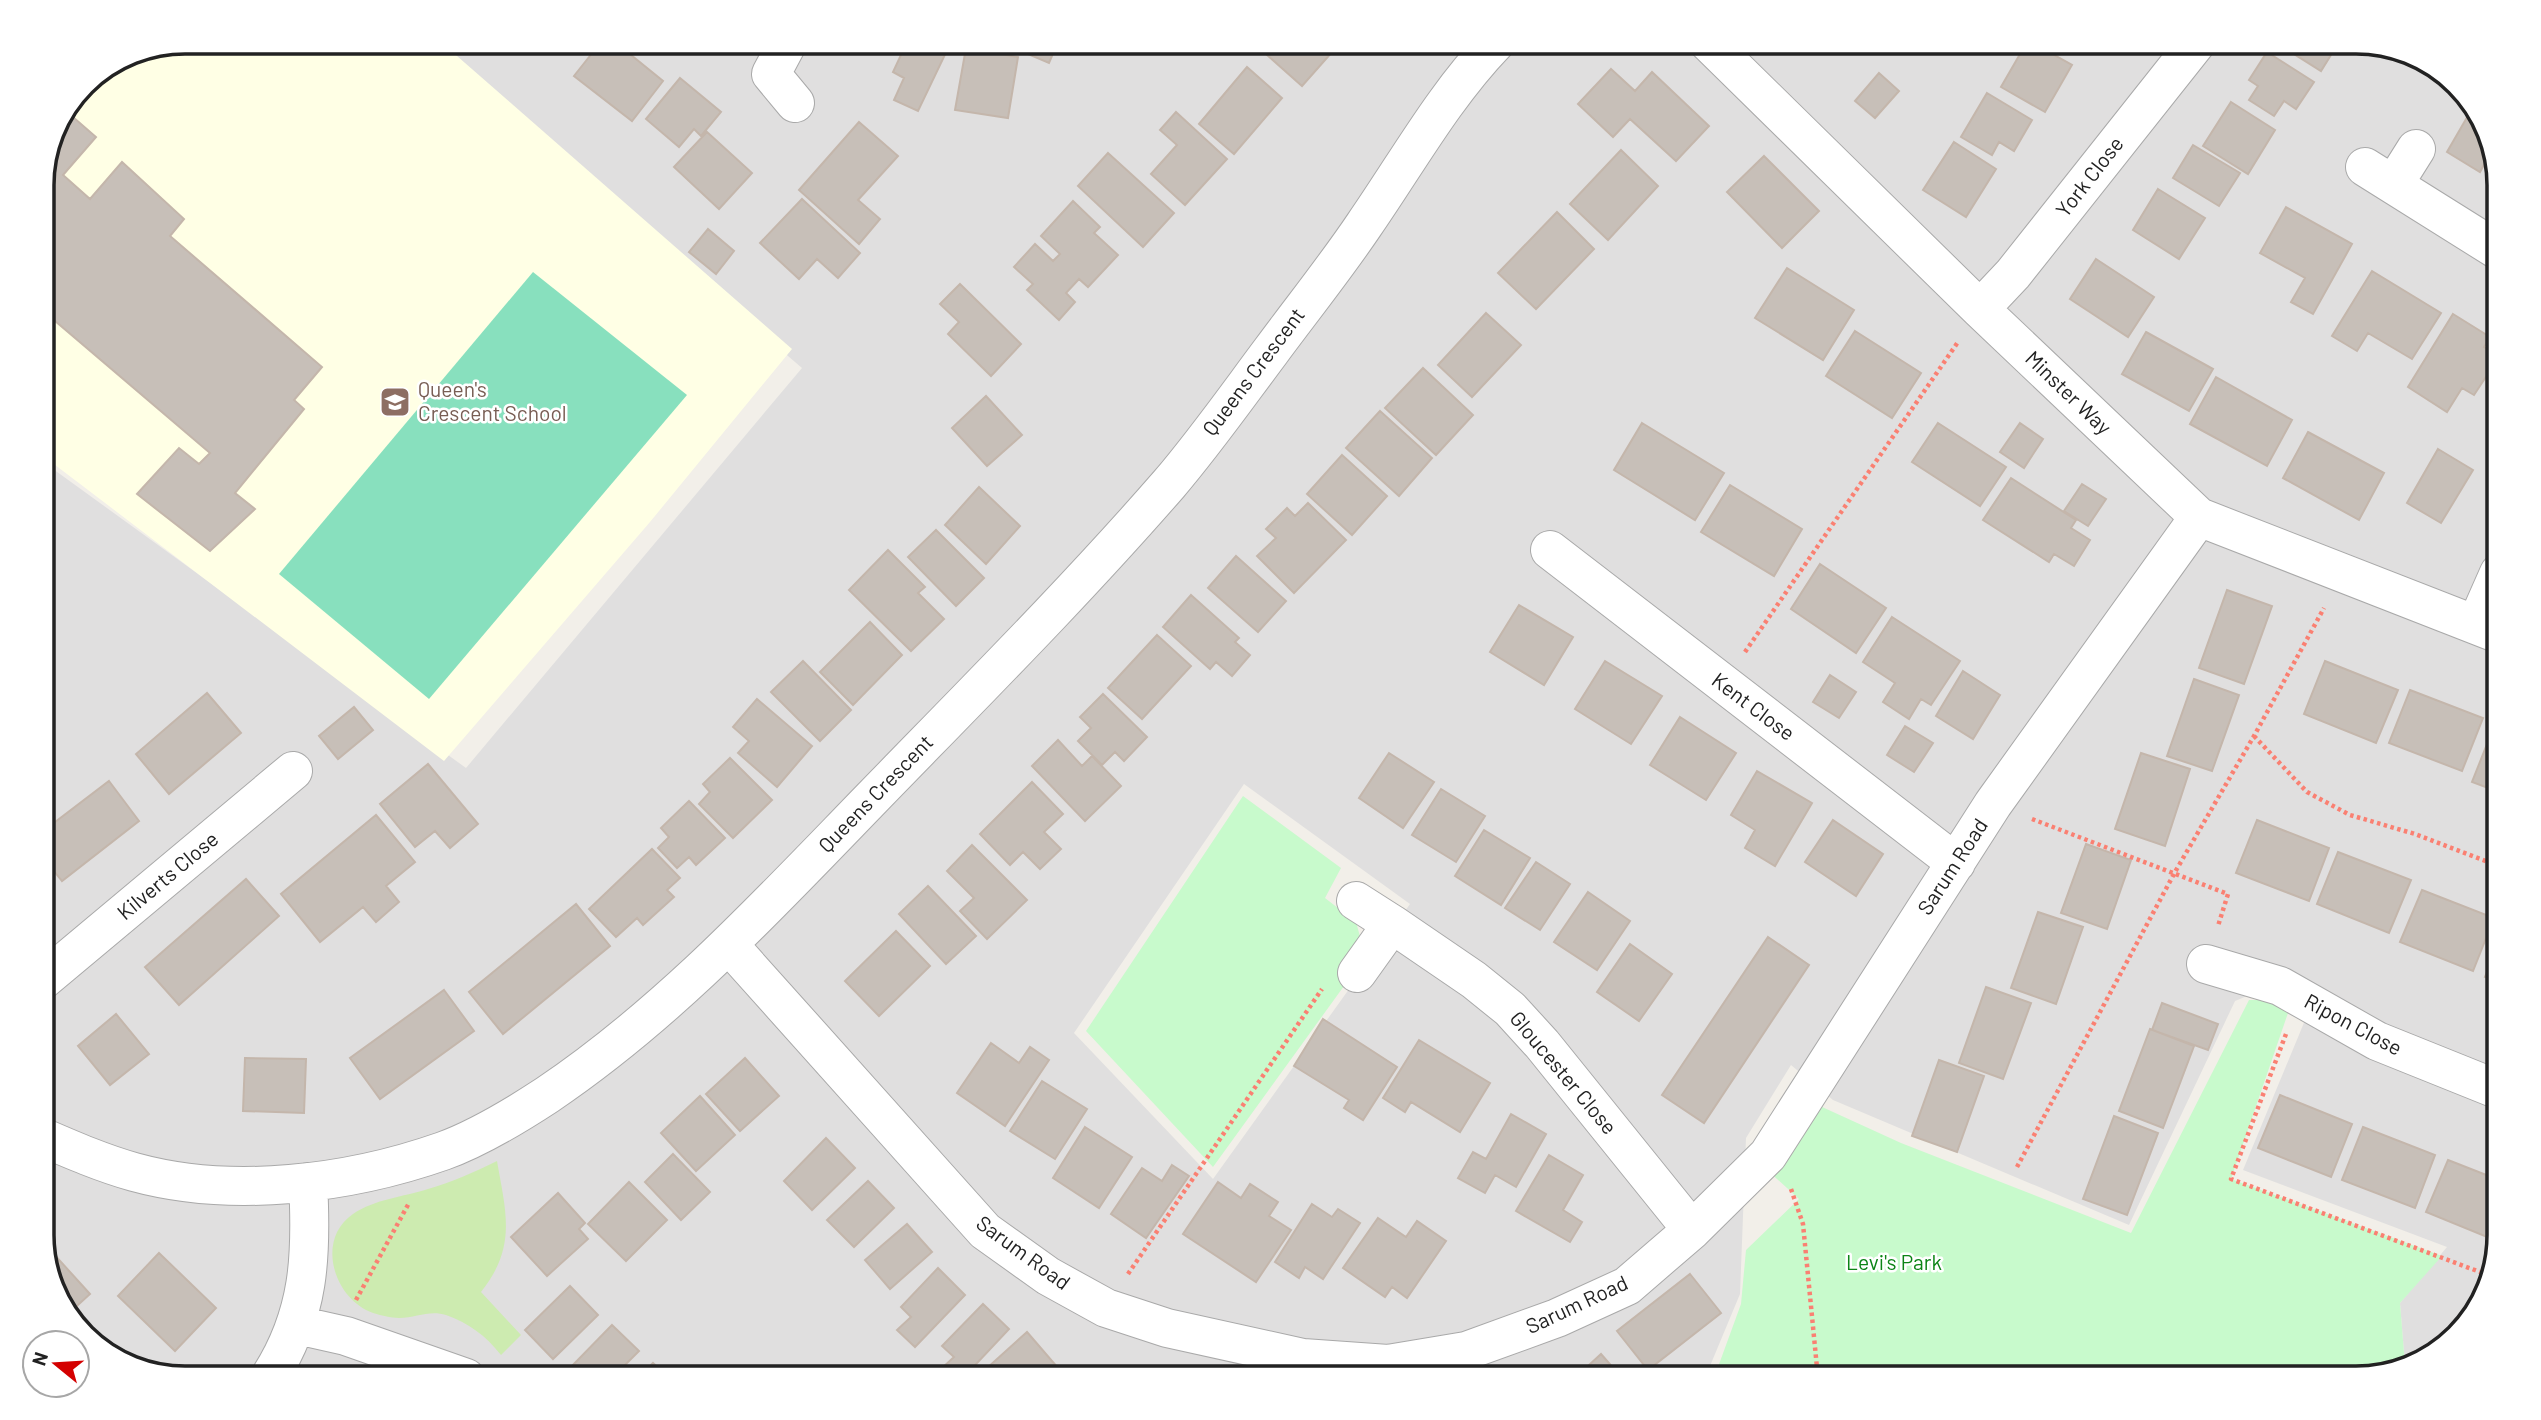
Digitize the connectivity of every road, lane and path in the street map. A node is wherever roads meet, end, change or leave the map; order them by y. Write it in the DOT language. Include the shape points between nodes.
graph roads {
  1 [pos="782,54"];
  2 [pos="1486,54"];
  3 [pos="1721,54"];
  4 [pos="2187,54"];
  5 [pos="795,103"];
  6 [pos="2416,149"];
  7 [pos="2486,243"];
  8 [pos="1980,309"];
  9 [pos="2199,517"];
  10 [pos="1550,550"];
  11 [pos="2342,573"];
  12 [pos="2486,629"];
  13 [pos="1723,685"];
  14 [pos="2254,736"];
  15 [pos="293,771"];
  16 [pos="1993,804"];
  17 [pos="2487,861"];
  18 [pos="1956,863"];
  19 [pos="2175,872"];
  20 [pos="1356,901"];
  21 [pos="1392,924"];
  22 [pos="729,945"];
  23 [pos="2206,964"];
  24 [pos="55,971"];
  25 [pos="1357,973"];
  26 [pos="2300,997"];
  27 [pos="2487,1085"];
  28 [pos="55,1143"];
  29 [pos="438,1152"];
  30 [pos="1768,1155"];
  31 [pos="2017,1167"];
  32 [pos="308,1182"];
  33 [pos="1692,1230"];
  34 [pos="2481,1272"];
  35 [pos="1106,1308"];
  36 [pos="297,1325"];
  37 [pos="337,1334"];
  38 [pos="277,1366"];
  39 [pos="434,1366"];
  40 [pos="1356,1366"];
  41 [pos="1408,1366"];
  42 [pos="1817,1366"];
  1 -- 5 [label="street" via="771,74"];
  2 -- 22 [label="street, Queens Crescent" via="1446,101 1364,226 1171,481 1034,631"];
  3 -- 8 [label="street, Minster Way"];
  4 -- 8 [label="street, York Close"];
  6 -- 7 [label="street" via="2379,175"];
  8 -- 9 [label="street, Minster Way"];
  8 -- 13 [label="path"];
  9 -- 11 [label="street, Minster Way"];
  9 -- 16 [label="street, Sarum Road"];
  10 -- 13 [label="street, Kent Close"];
  11 -- 12 [label="street, Minster Way"];
  11 -- 14 [label="path"];
  13 -- 18 [label="street, Kent Close"];
  14 -- 17 [label="path" via="2307,792 2350,815"];
  14 -- 19 [label="path"];
  15 -- 24 [label="street, Kilverts Close" via="274,806"];
  16 -- 18 [label="street, Sarum Road"];
  16 -- 19 [label="path"];
  18 -- 30 [label="street, Sarum Road"];
  19 -- 23 [label="path" via="2228,894"];
  19 -- 31 [label="path"];
  20 -- 21 [label="street, Gloucester Close"];
  21 -- 25 [label="street"];
  21 -- 33 [label="street, Gloucester Close" via="1510,1009"];
  22 -- 29 [label="street, Queens Crescent" via="579,1073 518,1114"];
  22 -- 35 [label="street, Sarum Road" via="985,1231 1048,1276"];
  23 -- 26 [label="street, Ripon Close" via="2280,986"];
  25 -- 35 [label="path" via="1326,983"];
  26 -- 27 [label="street, Ripon Close" via="2377,1041"];
  26 -- 34 [label="path" via="2231,1179"];
  28 -- 32 [label="street, Queens Crescent" via="138,1173 190,1182 250,1186"];
  29 -- 32 [label="street, Queens Crescent" via="377,1171"];
  29 -- 37 [label="path"];
  30 -- 33 [label="street, Sarum Road"];
  30 -- 42 [label="path" via="1786,1176 1803,1224"];
  32 -- 36 [label="street" via="310,1260"];
  33 -- 41 [label="street, Sarum Road" via="1627,1286 1558,1318"];
  35 -- 40 [label="street, Sarum Road" via="1167,1328"];
  36 -- 37 [label="street"];
  36 -- 38 [label="street"];
  37 -- 39 [label="street"];
}
